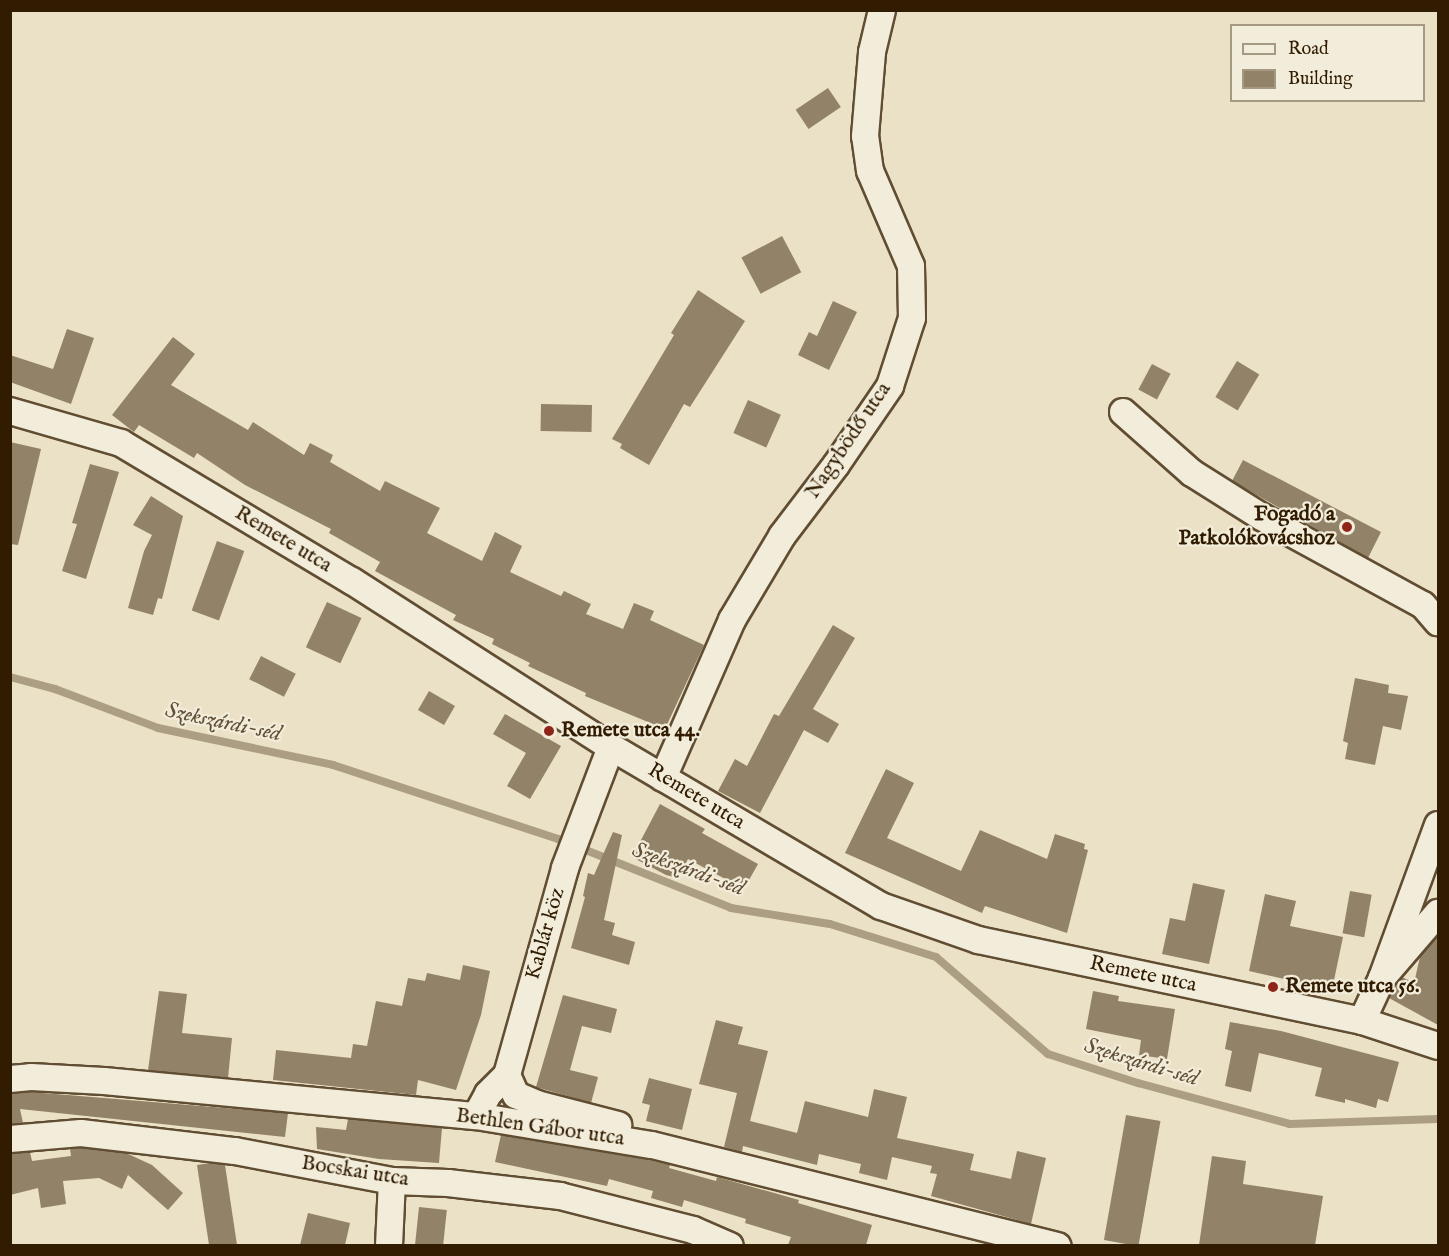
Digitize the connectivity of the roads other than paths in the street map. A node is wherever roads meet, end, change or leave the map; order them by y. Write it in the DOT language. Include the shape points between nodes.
graph roads {
  1 [pos="882,10"];
  2 [pos="10,411"];
  3 [pos="1123,412"];
  4 [pos="1438,622"];
  5 [pos="611,747"];
  6 [pos="663,778"];
  7 [pos="1438,825"];
  8 [pos="1438,913"];
  9 [pos="1382,978"];
  10 [pos="1362,1021"];
  11 [pos="1438,1046"];
  12 [pos="507,1075"];
  13 [pos="10,1079"];
  14 [pos="476,1116"];
  15 [pos="10,1139"];
  16 [pos="652,1145"];
  17 [pos="392,1181"];
  18 [pos="389,1245"];
  19 [pos="730,1245"];
  20 [pos="1058,1245"];
  1 -- 6 [label="street, Nagybödő utca" via="872,52 865,136 870,171 910,266 912,318 890,386 782,536 732,621"];
  2 -- 5 [label="street, Remete utca" via="120,443 352,581"];
  3 -- 4 [label="street" via="1192,473 1262,517 1423,605"];
  5 -- 6 [label="street, Remete utca"];
  5 -- 12 [label="street, Kablár köz" via="565,868"];
  6 -- 10 [label="street, Remete utca" via="881,906 978,940"];
  7 -- 9 [label="street"];
  8 -- 9 [label="street"];
  9 -- 10 [label="street"];
  10 -- 11 [label="street, Remete utca"];
  12 -- 14 [label="street, Kablár köz" via="488,1094"];
  12 -- 16 [label="street" via="516,1095 537,1104 616,1123"];
  13 -- 14 [label="street, Bethlen Gábor utca" via="104,1081"];
  14 -- 16 [label="street, Bethlen Gábor utca"];
  15 -- 17 [label="street, Bocskai utca" via="81,1133 235,1151"];
  16 -- 20 [label="street, Bethlen Gábor utca"];
  17 -- 18 [label="street"];
  17 -- 19 [label="street, Bocskai utca" via="560,1196 693,1230"];
}
